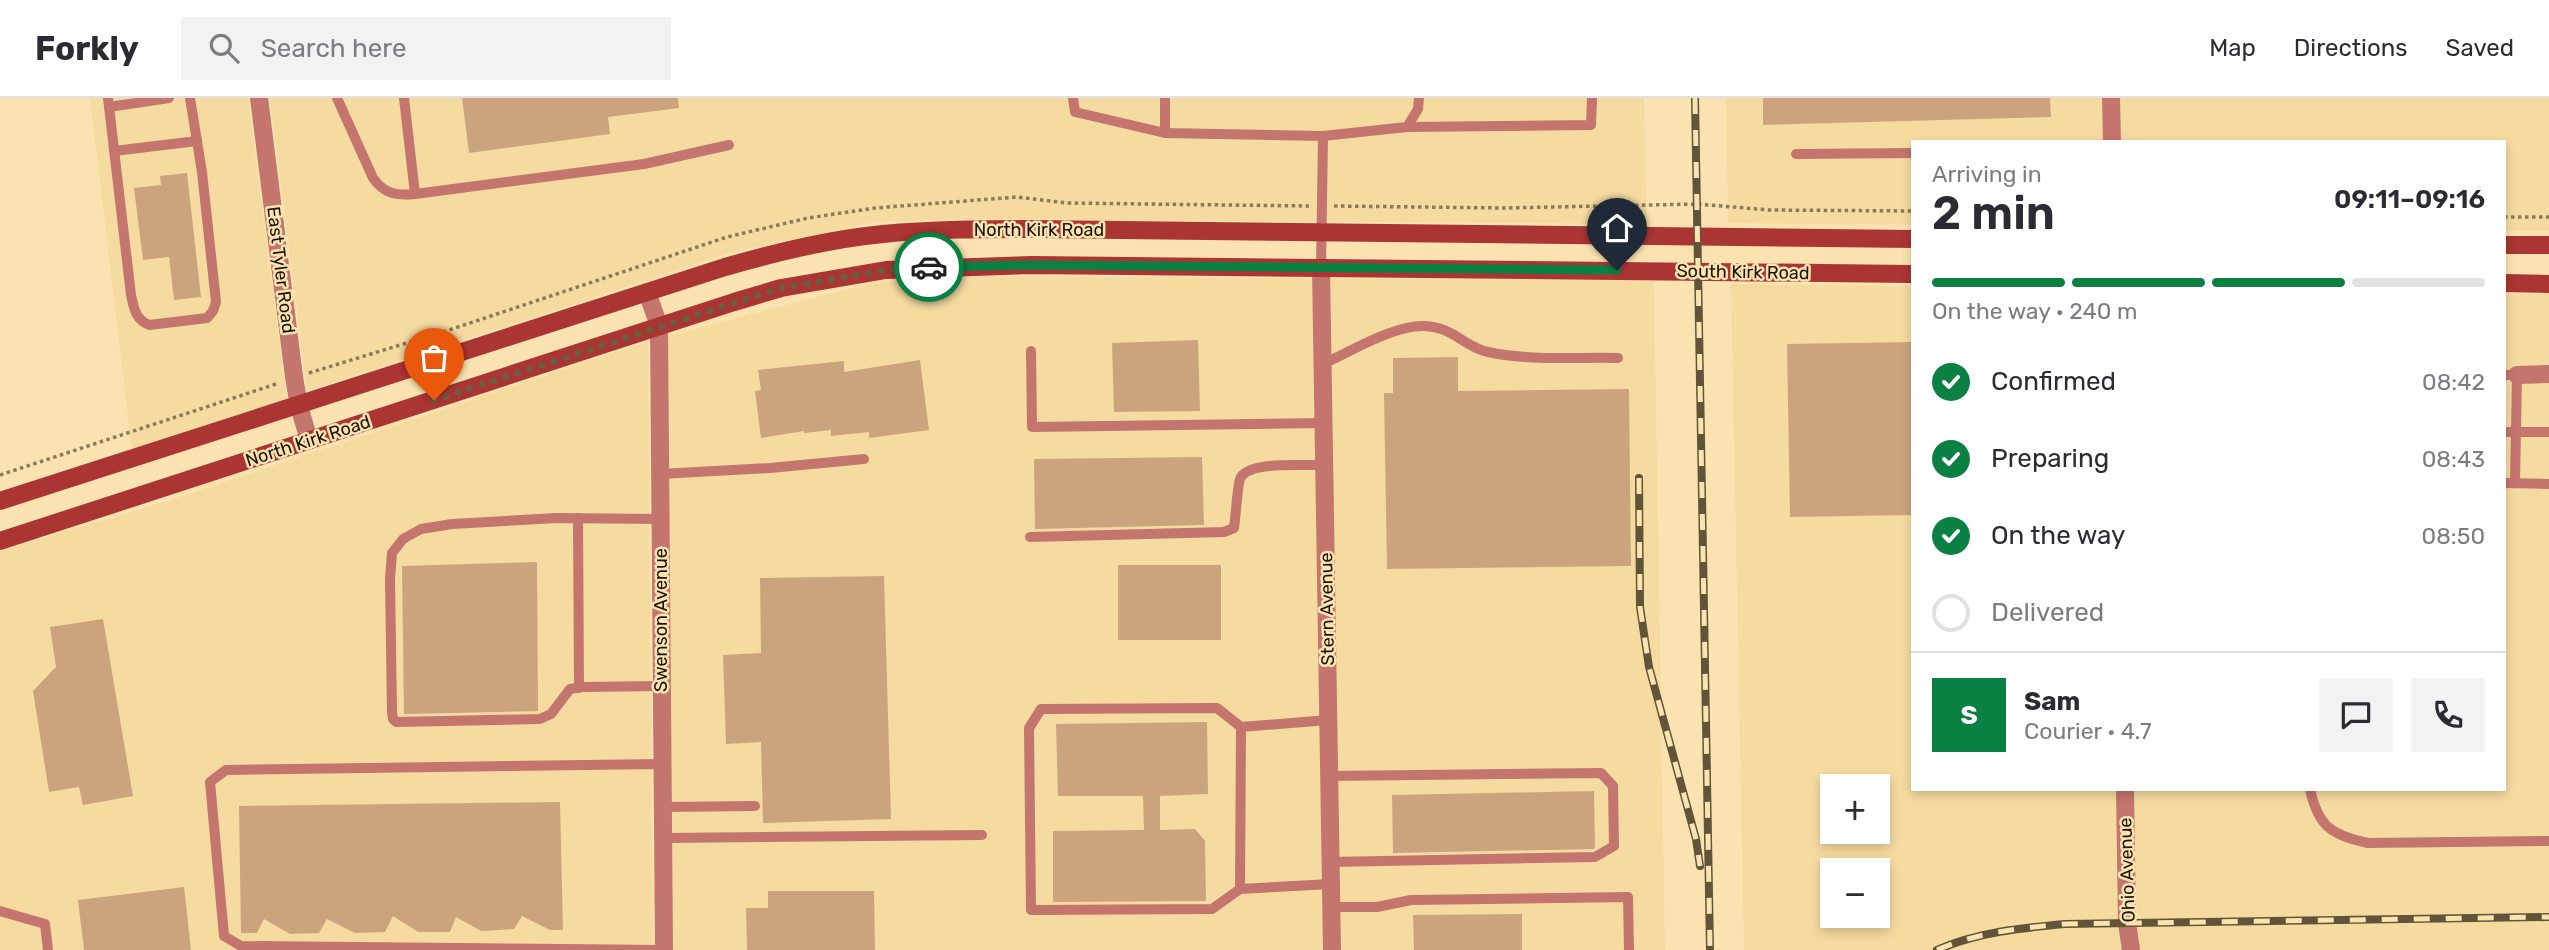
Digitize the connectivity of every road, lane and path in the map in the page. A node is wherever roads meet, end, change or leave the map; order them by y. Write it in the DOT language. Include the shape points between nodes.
graph roads {
  1 [pos="169,98"];
  2 [pos="190,98"];
  3 [pos="259,98"];
  4 [pos="337,98"];
  5 [pos="404,98"];
  6 [pos="1073,98"];
  7 [pos="1165,98"];
  8 [pos="1419,98"];
  9 [pos="1592,98"];
  10 [pos="2111,98"];
  11 [pos="108,103"];
  12 [pos="1406,127"];
  13 [pos="1166,133"];
  14 [pos="1323,136"];
  15 [pos="2112,140"];
  16 [pos="197,141"];
  17 [pos="729,145"];
  18 [pos="114,151"];
  19 [pos="1911,153"];
  20 [pos="1796,154"];
  21 [pos="415,194"];
  22 [pos="2506,217"];
  23 [pos="2549,217"];
  24 [pos="1321,232"];
  25 [pos="1911,239"];
  26 [pos="2506,244"];
  27 [pos="2549,245"];
  28 [pos="1321,268"];
  29 [pos="1911,274"];
  30 [pos="2506,283"];
  31 [pos="2549,284"];
  32 [pos="647,292"];
  33 [pos="659,326"];
  34 [pos="1031,351"];
  35 [pos="1618,358"];
  36 [pos="1323,364"];
  37 [pos="2549,374"];
  38 [pos="2511,375"];
  39 [pos="299,406"];
  40 [pos="1324,423"];
  41 [pos="2510,432"];
  42 [pos="2549,432"];
  43 [pos="309,440"];
  44 [pos="864,458"];
  45 [pos="1324,465"];
  46 [pos="660,474"];
  47 [pos="2510,483"];
  48 [pos="2549,484"];
  49 [pos="0,501"];
  50 [pos="578,518"];
  51 [pos="660,519"];
  52 [pos="1030,537"];
  53 [pos="0,541"];
  54 [pos="662,686"];
  55 [pos="579,688"];
  56 [pos="1328,720"];
  57 [pos="1241,727"];
  58 [pos="662,764"];
  59 [pos="1329,776"];
  60 [pos="2125,791"];
  61 [pos="2311,791"];
  62 [pos="755,806"];
  63 [pos="663,807"];
  64 [pos="982,835"];
  65 [pos="663,838"];
  66 [pos="2549,841"];
  67 [pos="1331,862"];
  68 [pos="1331,884"];
  69 [pos="1240,888"];
  70 [pos="1332,907"];
  71 [pos="0,911"];
  72 [pos="48,950"];
  73 [pos="664,950"];
  74 [pos="1332,950"];
  75 [pos="1629,950"];
  76 [pos="2131,950"];
  1 -- 11 [label="lane"];
  2 -- 16 [label="lane"];
  3 -- 39 [label="street, East Tyler Road"];
  4 -- 21 [label="lane" via="380,188 393,194"];
  5 -- 21 [label="lane"];
  6 -- 13 [label="lane" via="1075,112"];
  7 -- 13 [label="lane"];
  8 -- 12 [label="lane" via="1418,109"];
  9 -- 12 [label="lane" via="1591,125"];
  10 -- 15 [label="street"];
  11 -- 18 [label="lane"];
  12 -- 14 [label="lane"];
  13 -- 14 [label="lane"];
  14 -- 24 [label="lane"];
  16 -- 18 [label="lane"];
  16 -- 18 [label="lane" via="216,302 207,318 149,325 135,313"];
  17 -- 21 [label="lane" via="644,164"];
  19 -- 20 [label="lane"];
  22 -- 23 [label="path"];
  24 -- 25 [label="main road, South Kirk Road"];
  24 -- 28 [label="lane"];
  24 -- 32 [label="main road, North Kirk Road" via="980,229 882,234 773,253"];
  26 -- 27 [label="main road"];
  28 -- 29 [label="main road, South Kirk Road"];
  28 -- 33 [label="main road, North Kirk Road" via="985,265 886,270 781,288"];
  28 -- 36 [label="street, Stern Avenue"];
  30 -- 31 [label="main road"];
  32 -- 33 [label="street, Swenson Avenue"];
  32 -- 39 [label="main road, North Kirk Road"];
  33 -- 43 [label="main road, North Kirk Road"];
  33 -- 46 [label="street, Swenson Avenue"];
  34 -- 40 [label="lane" via="1032,427"];
  35 -- 36 [label="lane" via="1483,352 1447,329 1421,326 1395,331"];
  36 -- 40 [label="street, Stern Avenue"];
  37 -- 38 [label="street"];
  38 -- 41 [label="lane"];
  39 -- 43 [label="street, East Tyler Road"];
  39 -- 49 [label="main road, North Kirk Road"];
  40 -- 45 [label="street, Stern Avenue"];
  41 -- 42 [label="lane"];
  41 -- 47 [label="lane"];
  43 -- 53 [label="main road, North Kirk Road"];
  44 -- 46 [label="lane"];
  45 -- 52 [label="lane" via="1249,469 1241,477 1234,528 1224,532"];
  45 -- 56 [label="street, Stern Avenue"];
  46 -- 51 [label="street, Swenson Avenue"];
  47 -- 48 [label="lane"];
  50 -- 51 [label="lane"];
  50 -- 55 [label="lane"];
  50 -- 55 [label="lane" via="452,524 421,529 403,539 392,553 390,579 393,719 399,723 540,719 551,714 570,690"];
  51 -- 54 [label="street, Swenson Avenue"];
  54 -- 55 [label="lane"];
  54 -- 58 [label="street, Swenson Avenue"];
  56 -- 57 [label="lane"];
  56 -- 59 [label="street, Stern Avenue"];
  57 -- 69 [label="lane"];
  57 -- 69 [label="lane" via="1217,708 1204,708 1041,709 1029,728 1031,909 1212,909"];
  58 -- 63 [label="street, Swenson Avenue"];
  58 -- 73 [label="lane" via="226,771 210,782 224,936 241,946"];
  59 -- 67 [label="street, Stern Avenue"];
  59 -- 67 [label="lane" via="1601,773 1613,786 1614,846 1595,857"];
  60 -- 76 [label="street, Ohio Avenue"];
  61 -- 66 [label="lane" via="2314,808 2326,827 2341,837 2368,843"];
  62 -- 63 [label="lane"];
  63 -- 65 [label="street, Swenson Avenue"];
  64 -- 65 [label="lane"];
  65 -- 73 [label="street, Swenson Avenue"];
  67 -- 68 [label="street, Stern Avenue"];
  68 -- 69 [label="lane"];
  68 -- 70 [label="street, Stern Avenue"];
  70 -- 74 [label="street, Stern Avenue"];
  70 -- 75 [label="lane" via="1377,907 1410,900 1628,897"];
  71 -- 72 [label="lane" via="45,924"];
}
